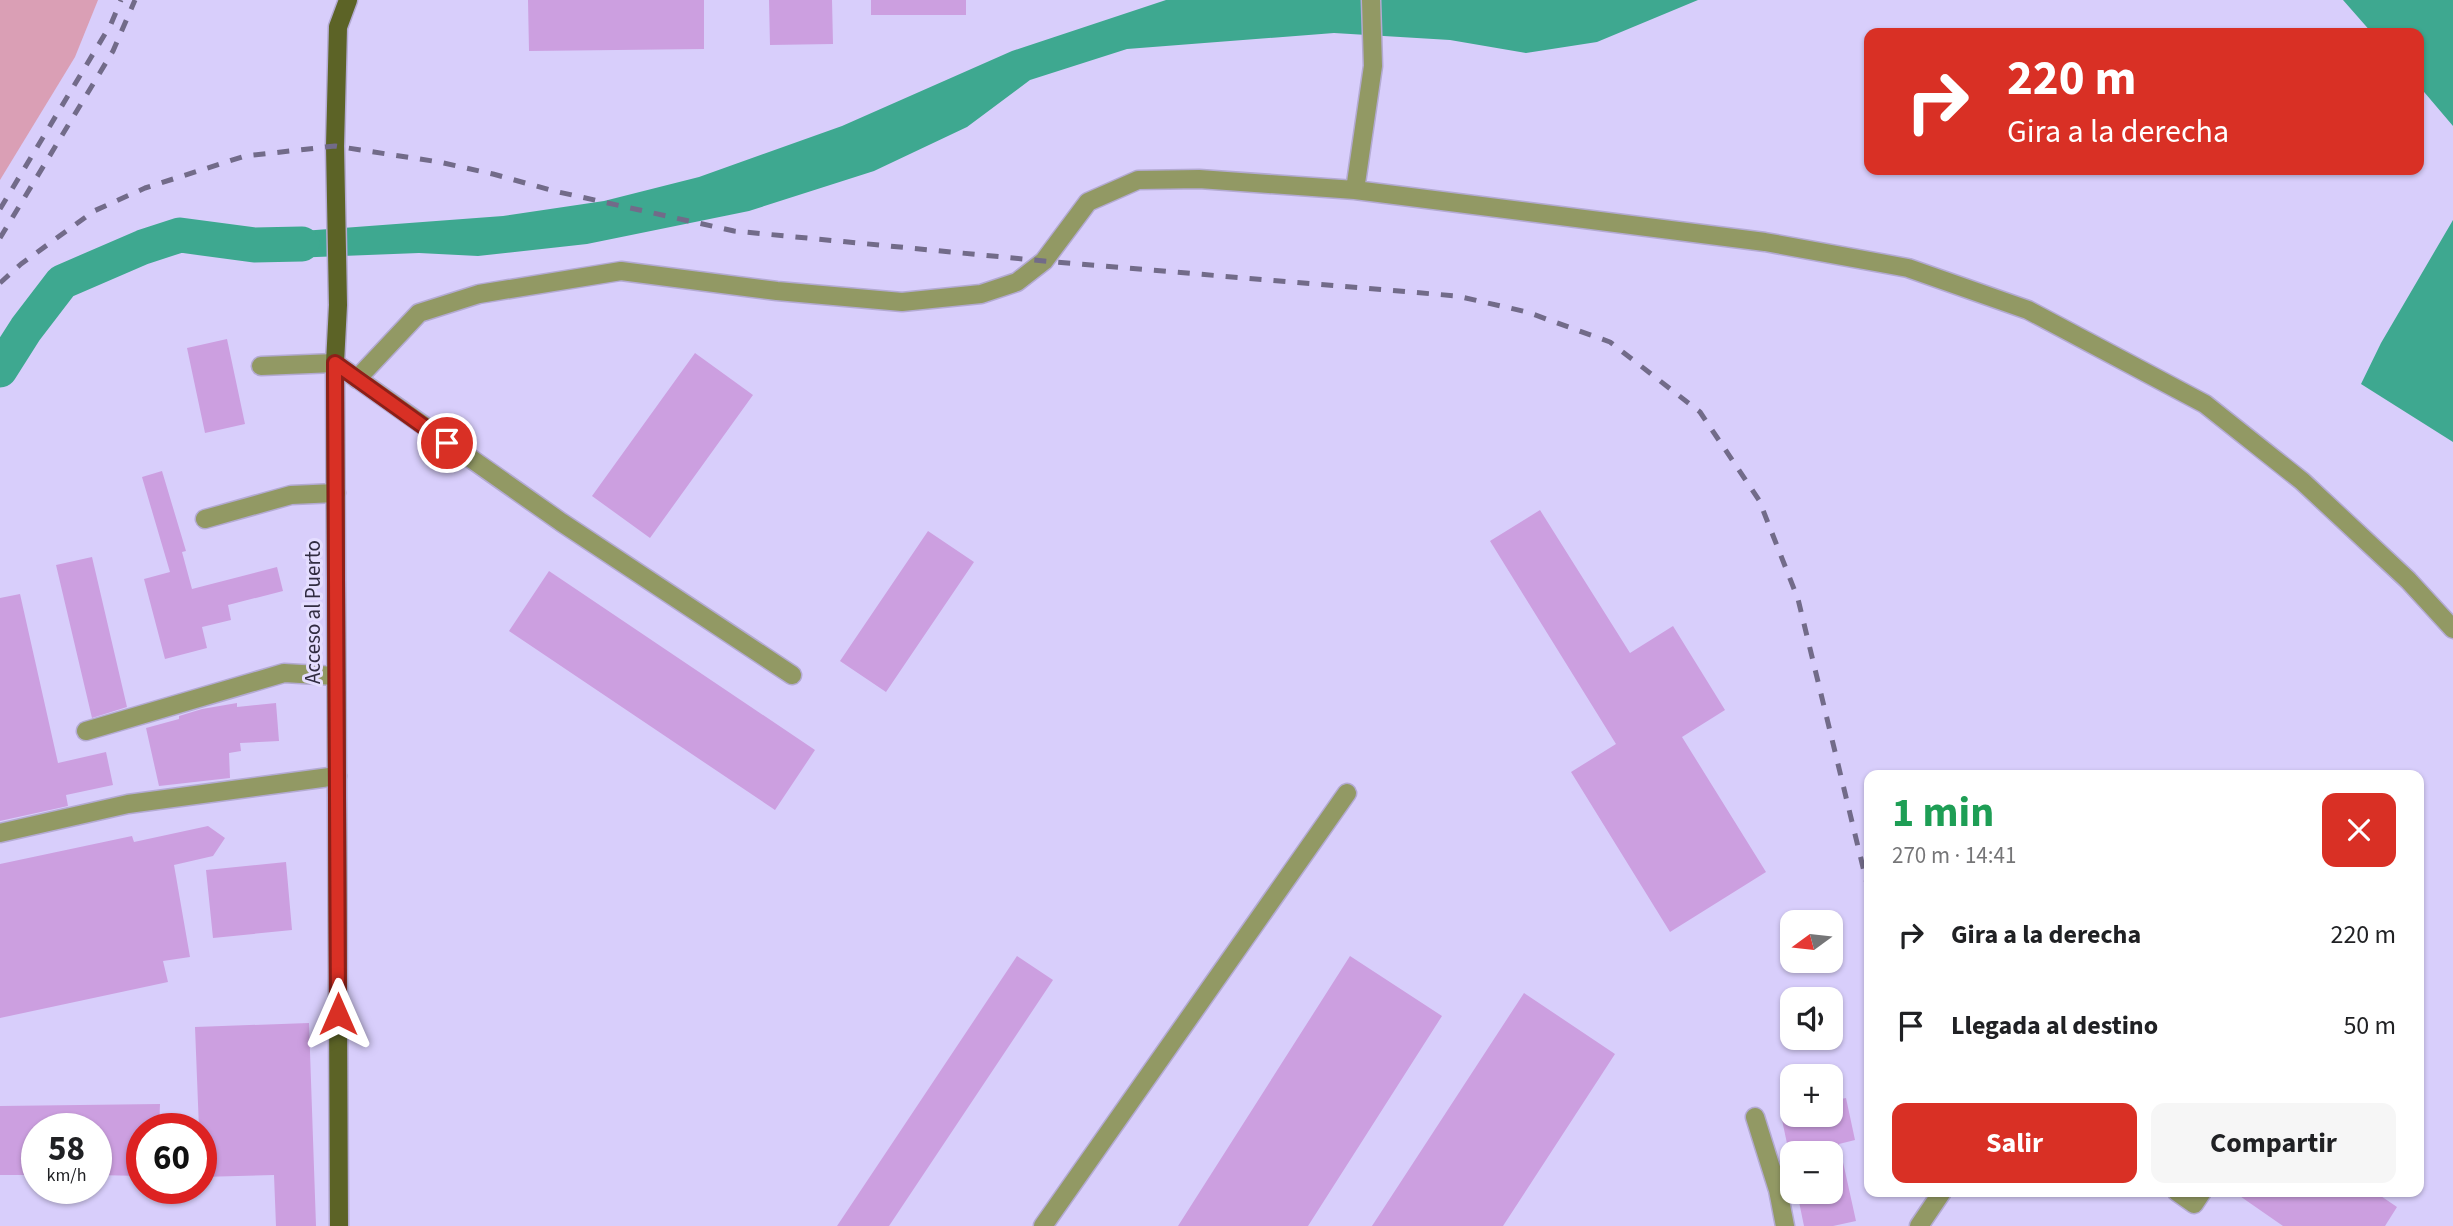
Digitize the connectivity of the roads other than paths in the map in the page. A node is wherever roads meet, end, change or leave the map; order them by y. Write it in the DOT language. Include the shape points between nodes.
graph roads {
  1 [pos="348,0"];
  2 [pos="1371,0"];
  3 [pos="1355,190"];
  4 [pos="335,363"];
  5 [pos="261,366"];
  6 [pos="357,379"];
  7 [pos="335,493"];
  8 [pos="205,519"];
  9 [pos="2453,629"];
  10 [pos="792,675"];
  11 [pos="336,677"];
  12 [pos="86,731"];
  13 [pos="337,776"];
  14 [pos="1347,793"];
  15 [pos="0,833"];
  16 [pos="1755,1116"];
  17 [pos="1939,1197"];
  18 [pos="2184,1197"];
  19 [pos="2199,1197"];
  20 [pos="340,1226"];
  21 [pos="1043,1226"];
  22 [pos="1785,1226"];
  23 [pos="1919,1226"];
  1 -- 4 [label="main road, Acceso al Puerto" via="338,27"];
  2 -- 3 [label="street" via="1373,66"];
  3 -- 6 [label="street" via="1138,180 1088,202 1044,261 1017,282 981,294 902,302 621,271 479,294 419,313"];
  3 -- 9 [label="street" via="1765,242 1908,268 2028,310 2205,404 2302,481"];
  4 -- 5 [label="street"];
  4 -- 6 [label="street"];
  4 -- 7 [label="main road, Acceso al Puerto"];
  6 -- 10 [label="street"];
  7 -- 8 [label="street" via="291,495"];
  7 -- 11 [label="main road, Acceso al Puerto"];
  11 -- 12 [label="street" via="284,673"];
  11 -- 13 [label="main road, Acceso al Puerto"];
  13 -- 15 [label="street" via="128,804"];
  13 -- 20 [label="main road, Acceso al Puerto"];
  14 -- 21 [label="street"];
  16 -- 22 [label="street"];
  17 -- 23 [label="street"];
  18 -- 19 [label="street" via="2194,1204"];
}
